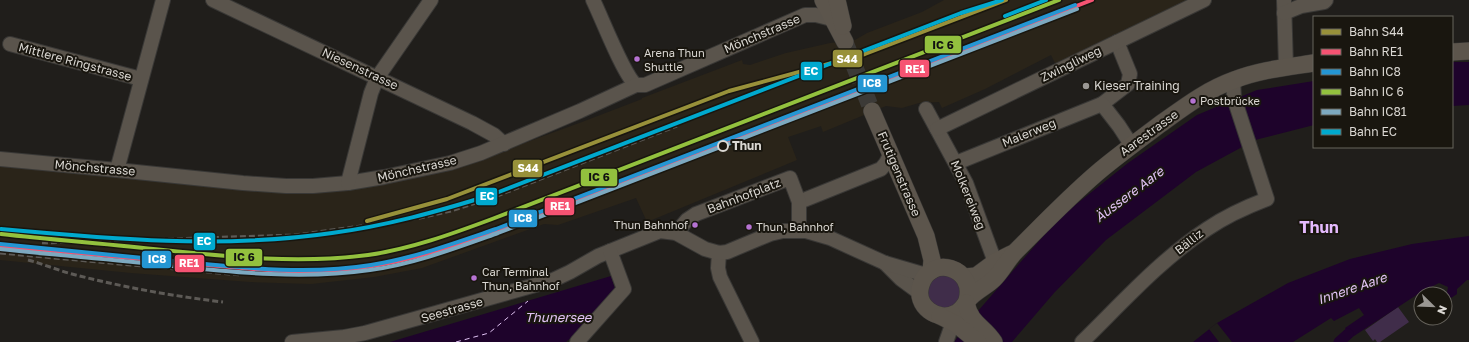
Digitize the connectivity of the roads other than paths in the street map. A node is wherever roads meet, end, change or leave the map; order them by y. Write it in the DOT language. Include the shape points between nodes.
graph roads {
  1 [pos="163,0"];
  2 [pos="213,0"];
  3 [pos="431,0"];
  4 [pos="594,0"];
  5 [pos="1204,0"];
  6 [pos="1326,0"];
  7 [pos="822,3"];
  8 [pos="1284,6"];
  9 [pos="1117,42"];
  10 [pos="10,44"];
  11 [pos="1469,51"];
  12 [pos="1453,52"];
  13 [pos="1313,63"];
  14 [pos="1286,67"];
  15 [pos="377,78"];
  16 [pos="141,79"];
  17 [pos="1232,80"];
  18 [pos="636,85"];
  19 [pos="1102,104"];
  20 [pos="926,109"];
  21 [pos="872,111"];
  22 [pos="937,128"];
  23 [pos="504,144"];
  24 [pos="1132,146"];
  25 [pos="890,155"];
  26 [pos="0,159"];
  27 [pos="956,163"];
  28 [pos="118,170"];
  29 [pos="348,183"];
  30 [pos="799,202"];
  31 [pos="799,230"];
  32 [pos="676,233"];
  33 [pos="926,236"];
  34 [pos="610,251"];
  35 [pos="719,253"];
  36 [pos="1013,254"];
  37 [pos="995,262"];
  38 [pos="885,263"];
  39 [pos="928,273"];
  40 [pos="958,273"];
  41 [pos="920,293"];
  42 [pos="967,302"];
  43 [pos="957,322"];
  44 [pos="292,342"];
  45 [pos="577,342"];
  46 [pos="752,342"];
  47 [pos="946,342"];
  48 [pos="978,342"];
  49 [pos="994,342"];
  50 [pos="1082,342"];
  1 -- 16 [label="street, Mittlere Ringstrasse"];
  2 -- 15 [label="street, Niesenstrasse"];
  3 -- 15 [label="street"];
  4 -- 18 [label="street" via="621,62 631,81"];
  5 -- 9 [label="street, Zwingliweg"];
  6 -- 8 [label="street" via="1300,6"];
  7 -- 7 [label="main road" via="843,24 845,42 832,19"];
  7 -- 18 [label="street, Mönchstrasse" via="645,85"];
  8 -- 14 [label="street"];
  9 -- 19 [label="street, Malerweg" via="1130,74 1128,84"];
  9 -- 22 [label="street, Zwingliweg"];
  10 -- 16 [label="street, Mittlere Ringstrasse"];
  11 -- 12 [label="main road"];
  13 -- 14 [label="main road, Aarestrasse"];
  14 -- 17 [label="main road, Aarestrasse"];
  15 -- 23 [label="street, Niesenstrasse" via="472,123 494,135"];
  15 -- 29 [label="street" via="370,93"];
  16 -- 28 [label="street, Mittlere Ringstrasse"];
  17 -- 24 [label="main road, Aarestrasse" via="1193,101"];
  17 -- 50 [label="street, Bälliz" via="1234,98 1267,198 1228,216 1186,244"];
  18 -- 23 [label="street, Mönchstrasse"];
  19 -- 24 [label="street"];
  19 -- 27 [label="street, Malerweg"];
  20 -- 22 [label="street, Molkereiweg"];
  21 -- 25 [label="main road, Frutigenstrasse"];
  22 -- 27 [label="street, Molkereiweg"];
  23 -- 29 [label="street, Mönchstrasse" via="450,163"];
  24 -- 36 [label="main road, Aarestrasse" via="1079,189"];
  25 -- 30 [label="street" via="881,169"];
  25 -- 33 [label="main road, Frutigenstrasse"];
  26 -- 28 [label="street, Mönchstrasse"];
  27 -- 37 [label="street, Molkereiweg"];
  28 -- 29 [label="street, Mönchstrasse" via="292,186"];
  30 -- 31 [label="street, Bahnhofplatz"];
  30 -- 32 [label="street, Bahnhofplatz" via="790,178 696,214"];
  31 -- 35 [label="street" via="770,234"];
  31 -- 38 [label="street" via="823,235"];
  32 -- 34 [label="street, Seestrasse" via="660,231"];
  32 -- 35 [label="street" via="705,249"];
  33 -- 39 [label="main road, Frutigenstrasse" via="932,260"];
  33 -- 40 [label="main road, Frutigenstrasse"];
  34 -- 44 [label="street, Seestrasse" via="558,278 525,289 366,334"];
  34 -- 45 [label="street" via="624,289"];
  35 -- 46 [label="street" via="720,277"];
  36 -- 37 [label="main road, Aarestrasse"];
  36 -- 42 [label="main road, Aarestrasse" via="995,278"];
  37 -- 40 [label="main road, Aarestrasse" via="976,276"];
  38 -- 39 [label="street"];
  38 -- 41 [label="street"];
  39 -- 40 [label="main road, Aarestrasse" via="941,268"];
  39 -- 41 [label="main road" via="921,283"];
  40 -- 42 [label="main road" via="968,287"];
  41 -- 43 [label="main road" via="923,303 933,314"];
  42 -- 43 [label="main road"];
  42 -- 43 [label="main road, Aarestrasse" via="955,314 947,316"];
  43 -- 47 [label="street"];
  43 -- 48 [label="main road"];
  43 -- 49 [label="main road" via="989,335"];
}
